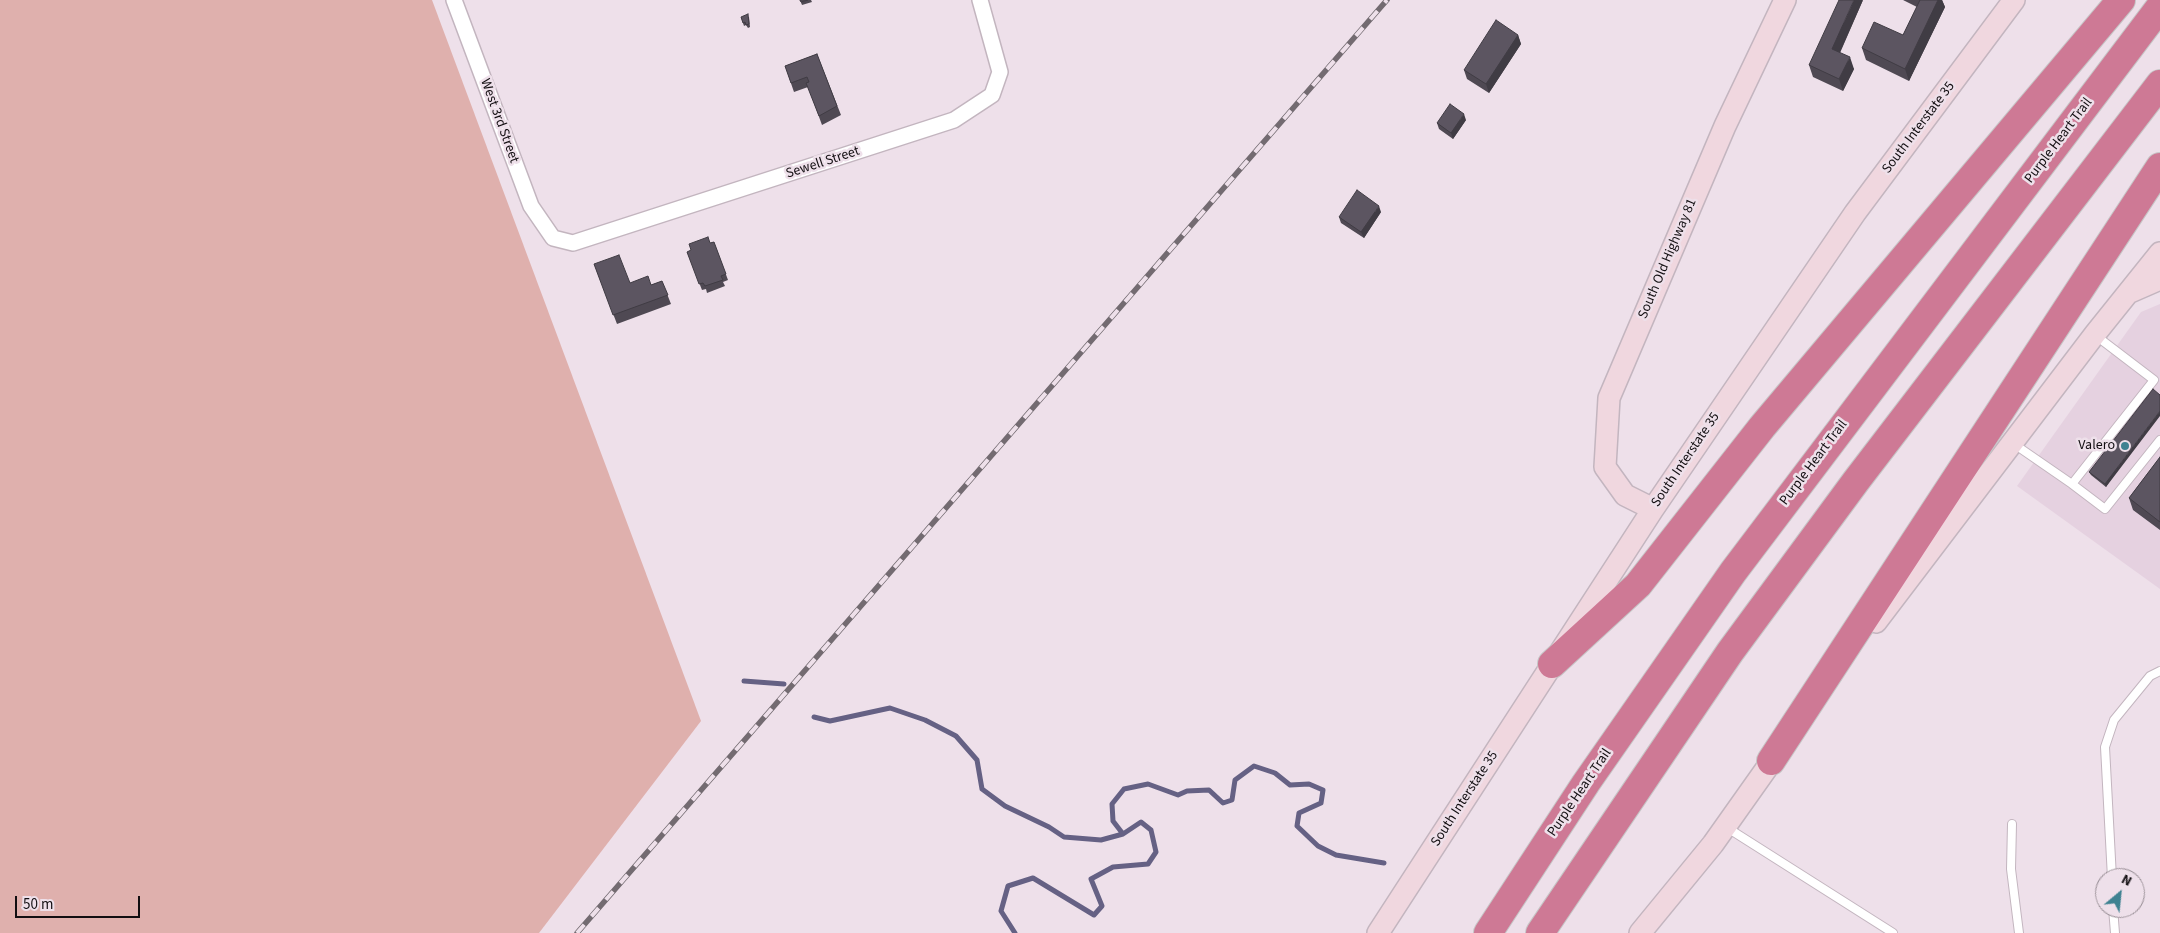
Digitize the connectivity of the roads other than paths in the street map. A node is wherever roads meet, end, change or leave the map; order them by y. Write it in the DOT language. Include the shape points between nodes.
graph roads {
  1 [pos="454,0"];
  2 [pos="980,0"];
  3 [pos="1786,0"];
  4 [pos="2014,0"];
  5 [pos="2121,0"];
  6 [pos="2160,7"];
  7 [pos="2160,84"];
  8 [pos="2160,167"];
  9 [pos="553,238"];
  10 [pos="2160,253"];
  11 [pos="2160,279"];
  12 [pos="2128,293"];
  13 [pos="2095,334"];
  14 [pos="2157,381"];
  15 [pos="2160,440"];
  16 [pos="2013,442"];
  17 [pos="2072,484"];
  18 [pos="1653,508"];
  19 [pos="1552,664"];
  20 [pos="2160,671"];
  21 [pos="1771,761"];
  22 [pos="2012,824"];
  23 [pos="1725,827"];
  24 [pos="2111,868"];
  25 [pos="2114,918"];
  26 [pos="1378,933"];
  27 [pos="1488,933"];
  28 [pos="1540,933"];
  29 [pos="1640,933"];
  30 [pos="1893,933"];
  31 [pos="2019,933"];
  32 [pos="2115,933"];
  1 -- 9 [label="street, West 3rd Street" via="531,206"];
  2 -- 9 [label="street, Sewell Street" via="1000,72 992,94 954,120 573,243"];
  3 -- 18 [label="main road, South Old Highway 81" via="1725,126 1609,398 1605,468 1625,495"];
  4 -- 18 [label="main road, South Interstate 35" via="1855,213"];
  5 -- 19 [label="highway" via="1762,427 1638,585"];
  6 -- 27 [label="highway, Purple Heart Trail" via="1733,572 1586,783"];
  7 -- 28 [label="highway" via="1856,481 1730,652"];
  8 -- 21 [label="highway"];
  10 -- 12 [label="main road"];
  11 -- 12 [label="main road"];
  12 -- 13 [label="main road"];
  13 -- 14 [label="lane"];
  13 -- 16 [label="main road"];
  14 -- 17 [label="lane"];
  15 -- 17 [label="lane" via="2105,509"];
  16 -- 17 [label="lane"];
  16 -- 21 [label="main road"];
  18 -- 19 [label="main road, South Interstate 35"];
  19 -- 26 [label="main road, South Interstate 35"];
  20 -- 24 [label="lane" via="2150,676 2114,720 2104,747"];
  21 -- 23 [label="main road"];
  22 -- 31 [label="lane" via="2011,868"];
  23 -- 29 [label="main road"];
  23 -- 30 [label="lane"];
  25 -- 32 [label="lane"];
}
